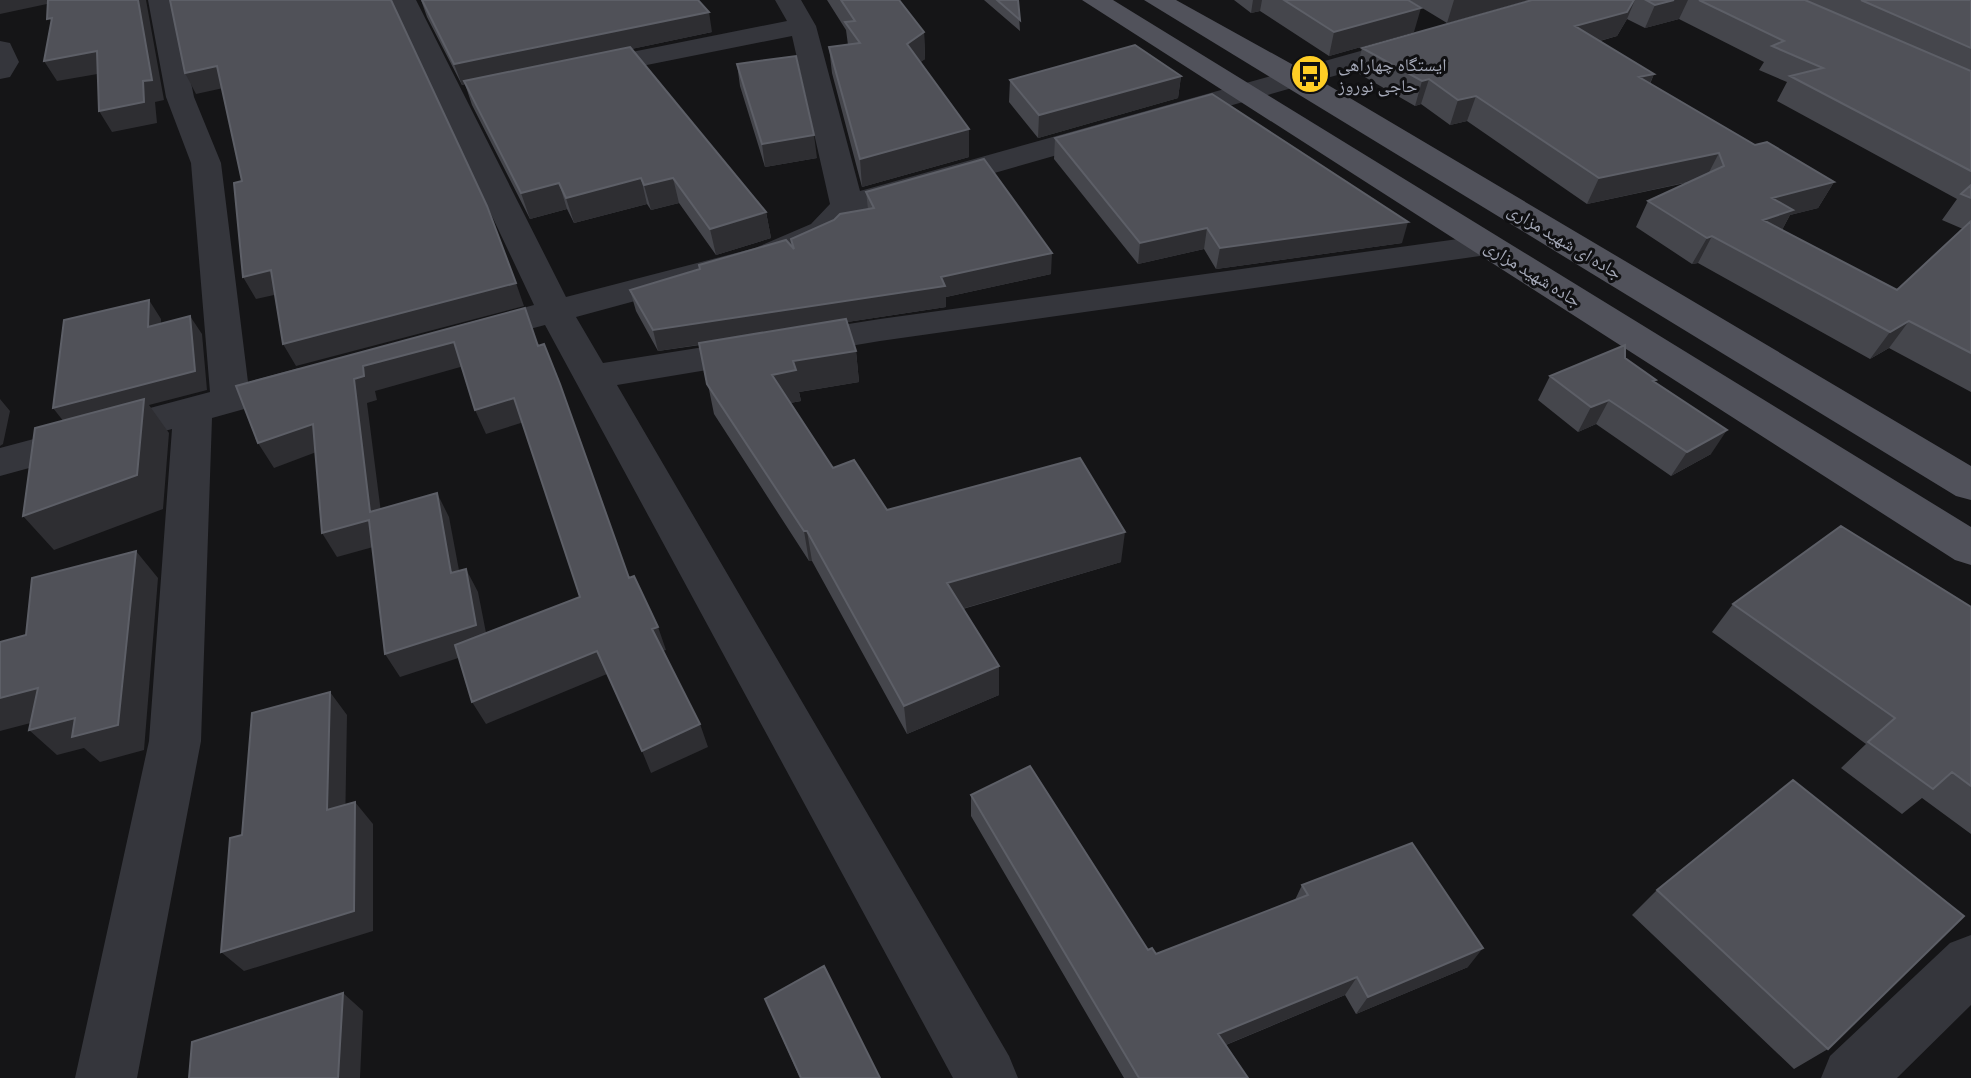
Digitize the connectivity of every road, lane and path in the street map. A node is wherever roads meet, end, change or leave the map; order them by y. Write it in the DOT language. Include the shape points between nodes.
graph roads {
  1 [pos="161,0"];
  2 [pos="788,0"];
  3 [pos="1095,0"];
  4 [pos="1157,0"];
  5 [pos="414,5"];
  6 [pos="1421,22"];
  7 [pos="803,26"];
  8 [pos="0,49"];
  9 [pos="0,71"];
  10 [pos="553,76"];
  11 [pos="1296,78"];
  12 [pos="1247,92"];
  13 [pos="847,205"];
  14 [pos="1487,245"];
  15 [pos="555,311"];
  16 [pos="437,343"];
  17 [pos="333,371"];
  18 [pos="592,377"];
  19 [pos="212,404"];
  20 [pos="0,462"];
  21 [pos="1971,485"];
  22 [pos="1971,548"];
  23 [pos="1971,964"];
  24 [pos="106,1078"];
  25 [pos="987,1078"];
  26 [pos="1852,1078"];
  1 -- 19 [label="street" via="180,97 206,163"];
  2 -- 7 [label="street"];
  3 -- 12 [label="main road, جاده شهید مزاری"];
  4 -- 11 [label="main road, جاده ای شهید مزاری"];
  5 -- 15 [label="street" via="466,95"];
  6 -- 11 [label="street" via="1444,36"];
  7 -- 10 [label="street"];
  7 -- 13 [label="street"];
  8 -- 9 [label="street" via="5,62"];
  11 -- 12 [label="street"];
  11 -- 21 [label="main road, جاده ای شهید مزاری"];
  12 -- 13 [label="street"];
  12 -- 14 [label="main road, جاده شهید مزاری"];
  13 -- 15 [label="street" via="823,231 767,255"];
  14 -- 18 [label="street" via="880,330"];
  14 -- 22 [label="main road, جاده شهید مزاری"];
  15 -- 16 [label="street"];
  15 -- 18 [label="street"];
  17 -- 19 [label="street"];
  18 -- 25 [label="street"];
  19 -- 20 [label="street"];
  19 -- 24 [label="street" via="175,741"];
  23 -- 26 [label="street"];
}
